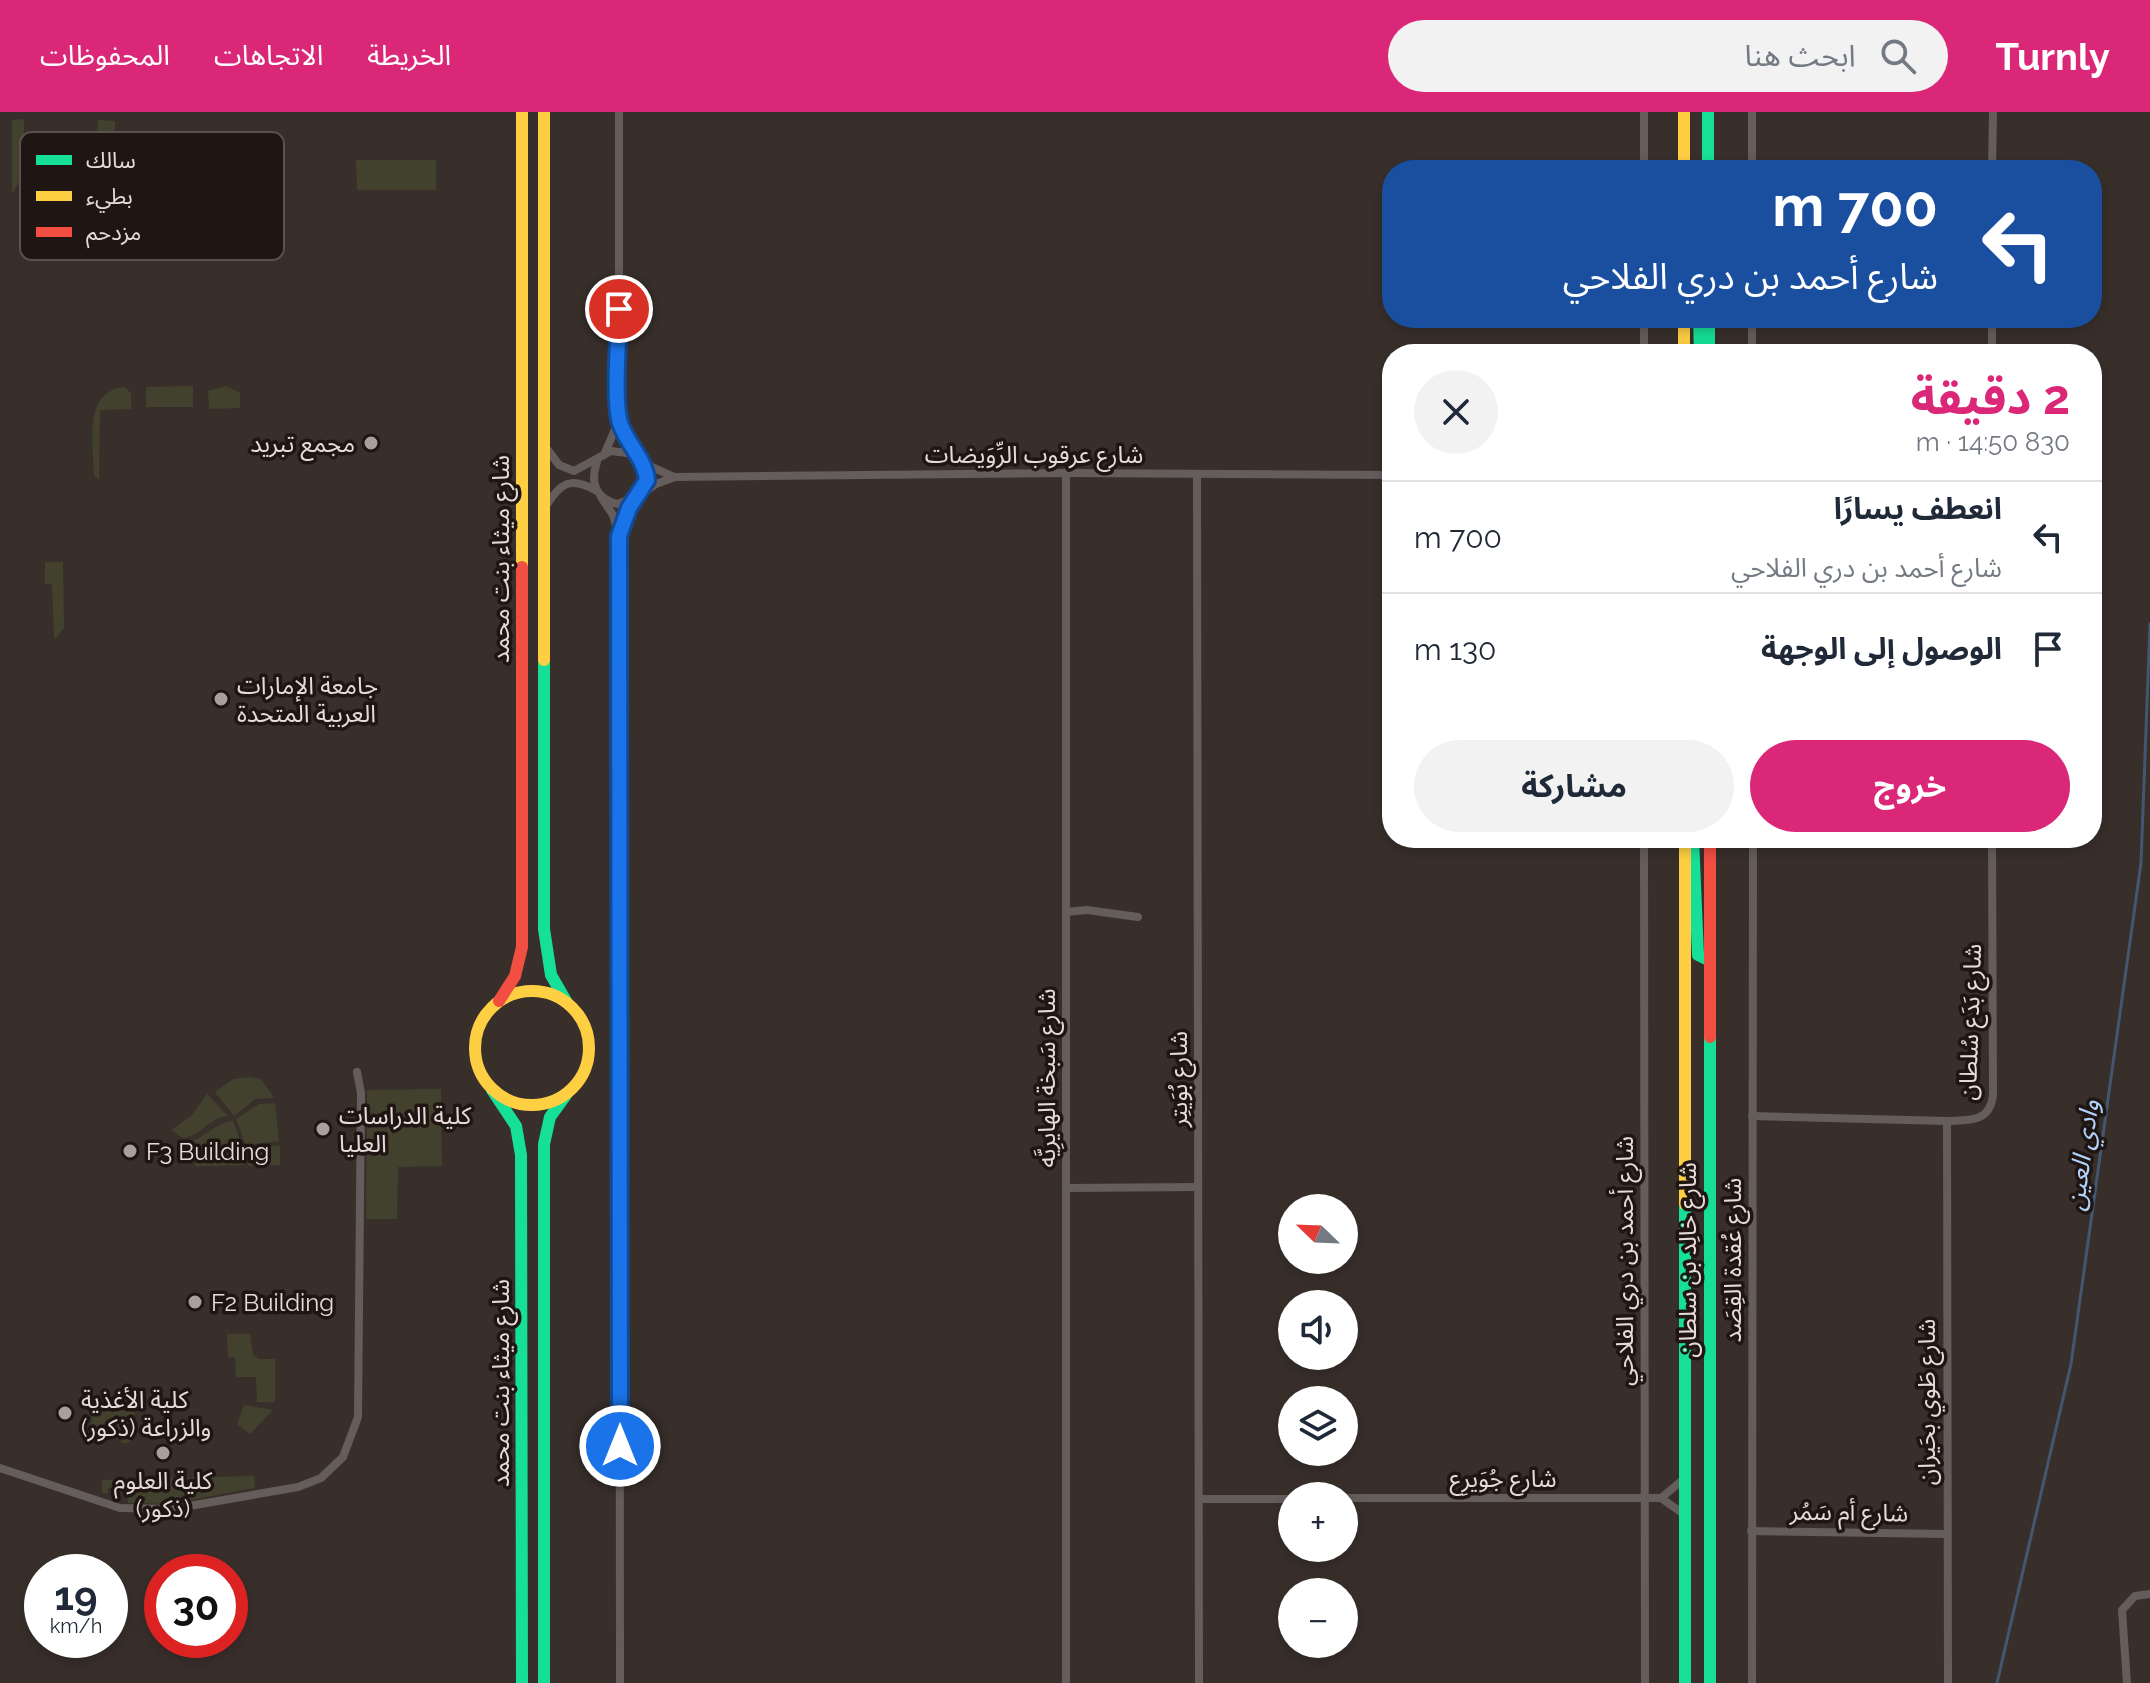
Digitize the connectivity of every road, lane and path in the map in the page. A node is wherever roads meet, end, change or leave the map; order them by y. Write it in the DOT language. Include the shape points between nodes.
graph roads {
  1 [pos="522,112"];
  2 [pos="544,112"];
  3 [pos="619,112"];
  4 [pos="1644,112"];
  5 [pos="1684,112"];
  6 [pos="1708,112"];
  7 [pos="1752,112"];
  8 [pos="1993,112"];
  9 [pos="1644,160"];
  10 [pos="1684,160"];
  11 [pos="1708,160"];
  12 [pos="1752,160"];
  13 [pos="1992,160"];
  14 [pos="619,420"];
  15 [pos="544,445"];
  16 [pos="635,454"];
  17 [pos="600,459"];
  18 [pos="643,463"];
  19 [pos="1066,473"];
  20 [pos="1197,475"];
  21 [pos="1382,475"];
  22 [pos="675,477"];
  23 [pos="598,494"];
  24 [pos="637,498"];
  25 [pos="544,510"];
  26 [pos="619,536"];
  27 [pos="1644,848"];
  28 [pos="1685,848"];
  29 [pos="1692,848"];
  30 [pos="1710,848"];
  31 [pos="1753,848"];
  32 [pos="1992,848"];
  33 [pos="1066,912"];
  34 [pos="1138,917"];
  35 [pos="1710,961"];
  36 [pos="499,1001"];
  37 [pos="566,1001"];
  38 [pos="357,1072"];
  39 [pos="492,1090"];
  40 [pos="566,1095"];
  41 [pos="1752,1116"];
  42 [pos="1947,1121"];
  43 [pos="1198,1187"];
  44 [pos="1066,1188"];
  45 [pos="0,1468"];
  46 [pos="1685,1478"];
  47 [pos="1358,1498"];
  48 [pos="1645,1498"];
  49 [pos="1661,1498"];
  50 [pos="1199,1499"];
  51 [pos="1278,1499"];
  52 [pos="1685,1515"];
  53 [pos="1751,1531"];
  54 [pos="1946,1534"];
  55 [pos="2150,1594"];
  56 [pos="522,1683"];
  57 [pos="544,1683"];
  58 [pos="620,1683"];
  59 [pos="1066,1683"];
  60 [pos="1199,1683"];
  61 [pos="1645,1683"];
  62 [pos="1685,1683"];
  63 [pos="1710,1683"];
  64 [pos="1752,1683"];
  65 [pos="1948,1683"];
  66 [pos="2127,1683"];
  1 -- 36 [label="main road, شارع ميثاء بنت محمد" via="522,947 515,976"];
  2 -- 15 [label="main road, شارع ميثاء بنت محمد"];
  3 -- 14 [label="street"];
  4 -- 9 [label="street"];
  5 -- 10 [label="main road"];
  6 -- 11 [label="main road"];
  7 -- 12 [label="street"];
  8 -- 13 [label="street"];
  14 -- 16 [label="street"];
  14 -- 17 [label="street"];
  15 -- 17 [label="street" via="574,471"];
  15 -- 25 [label="main road, شارع ميثاء بنت محمد"];
  16 -- 17 [label="street" via="619,450"];
  16 -- 18 [label="street"];
  17 -- 23 [label="street" via="593,472"];
  18 -- 22 [label="street, شارع عرقوب الرِّوَيضات"];
  18 -- 24 [label="street" via="647,480"];
  19 -- 20 [label="street, شارع عرقوب الرِّوَيضات"];
  19 -- 22 [label="street, شارع عرقوب الرِّوَيضات"];
  19 -- 33 [label="street, شارع سَبخة الهايرِيَّه"];
  20 -- 21 [label="street, شارع عرقوب الرِّوَيضات"];
  20 -- 43 [label="street, شارع بُوَيتِر"];
  22 -- 24 [label="street, شارع عرقوب الرِّوَيضات"];
  23 -- 24 [label="street" via="617,504"];
  23 -- 25 [label="street" via="580,482 566,483"];
  23 -- 26 [label="street" via="613,515"];
  24 -- 26 [label="street"];
  25 -- 37 [label="main road, شارع ميثاء بنت محمد" via="545,945 551,975"];
  26 -- 58 [label="street"];
  27 -- 48 [label="street, شارع أحمد بن دري الفلاحي"];
  28 -- 46 [label="main road, شارع خالِد بن سلطان"];
  29 -- 35 [label="main road" via="1697,952 1700,959"];
  30 -- 35 [label="main road, شارع خالِد بن سلطان"];
  31 -- 41 [label="street, شارع عُقدة القِصَد"];
  32 -- 42 [label="street, شارع بَدَع سُلطان" via="1993,1101 1977,1120"];
  33 -- 34 [label="street"];
  33 -- 44 [label="street, شارع سَبخة الهايرِيَّه"];
  35 -- 63 [label="main road, شارع خالِد بن سلطان"];
  36 -- 37 [label="main road" via="537,991"];
  36 -- 39 [label="main road" via="486,1014 475,1040 478,1067"];
  37 -- 40 [label="main road" via="583,1022 590,1048 583,1074"];
  38 -- 45 [label="street" via="360,1388 353,1437 343,1457 321,1478 298,1487 154,1510 93,1501"];
  39 -- 40 [label="main road" via="528,1106"];
  39 -- 56 [label="main road, شارع ميثاء بنت محمد" via="516,1126 521,1155"];
  40 -- 57 [label="main road, شارع ميثاء بنت محمد" via="550,1117 544,1144"];
  41 -- 42 [label="street, شارع بَدَع سُلطان"];
  41 -- 53 [label="street, شارع عُقدة القِصَد"];
  42 -- 54 [label="street, شارع طَوي بحَيران"];
  43 -- 44 [label="street"];
  43 -- 50 [label="street, شارع بُوَيتِر"];
  44 -- 59 [label="street, شارع سَبخة الهايرِيَّه"];
  46 -- 49 [label="street"];
  46 -- 52 [label="main road, شارع خالِد بن سلطان"];
  47 -- 48 [label="street, شارع جُوَيرِع"];
  48 -- 49 [label="street, شارع جُوَيرِع"];
  48 -- 61 [label="street, شارع أحمد بن دري الفلاحي"];
  49 -- 52 [label="street"];
  50 -- 51 [label="street"];
  50 -- 60 [label="street, شارع بُوَيتِر"];
  52 -- 62 [label="main road, شارع خالِد بن سلطان"];
  53 -- 54 [label="street, شارع أم سَمُر"];
  53 -- 64 [label="street, شارع عُقدة القِصَد"];
  54 -- 65 [label="street, شارع طَوي بحَيران"];
  55 -- 66 [label="street" via="2130,1599 2122,1610"];
}
